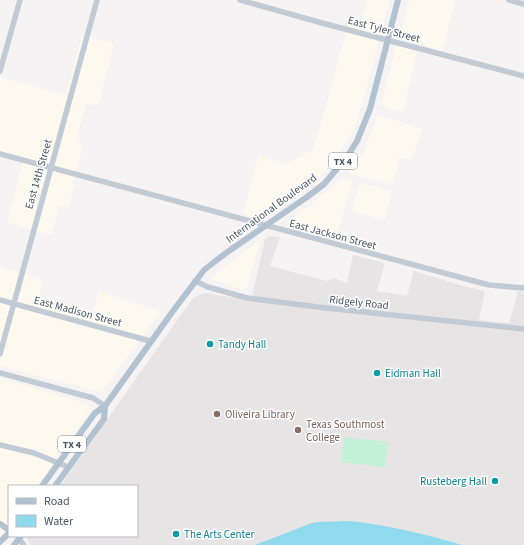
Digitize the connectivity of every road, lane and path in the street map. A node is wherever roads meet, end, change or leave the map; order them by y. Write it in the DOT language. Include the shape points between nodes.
graph roads {
  1 [pos="20,0"];
  2 [pos="97,0"];
  3 [pos="240,0"];
  4 [pos="398,0"];
  5 [pos="509,0"];
  6 [pos="524,4"];
  7 [pos="388,40"];
  8 [pos="0,72"];
  9 [pos="524,76"];
  10 [pos="0,154"];
  11 [pos="50,168"];
  12 [pos="265,226"];
  13 [pos="195,281"];
  14 [pos="524,288"];
  15 [pos="0,300"];
  16 [pos="13,304"];
  17 [pos="524,329"];
  18 [pos="150,341"];
  19 [pos="0,354"];
  20 [pos="0,373"];
  21 [pos="105,406"];
  22 [pos="0,445"];
  23 [pos="58,463"];
  24 [pos="68,467"];
  25 [pos="43,485"];
  26 [pos="56,485"];
  27 [pos="0,524"];
  28 [pos="8,531"];
  29 [pos="8,533"];
  30 [pos="19,537"];
  31 [pos="0,542"];
  32 [pos="14,545"];
  33 [pos="24,545"];
  1 -- 8 [label="street"];
  2 -- 11 [label="street, East 14th Street"];
  3 -- 7 [label="street, East Tyler Street"];
  4 -- 7 [label="main road, International Boulevard / TX 4"];
  5 -- 6 [label="street"];
  7 -- 9 [label="street, East Tyler Street"];
  7 -- 12 [label="main road, International Boulevard / TX 4" via="364,127 347,157 324,184"];
  10 -- 11 [label="street, East Jackson Street"];
  11 -- 12 [label="street, East Jackson Street"];
  11 -- 16 [label="street, East 14th Street"];
  12 -- 13 [label="main road, International Boulevard / TX 4" via="215,262"];
  12 -- 14 [label="street, East Jackson Street" via="489,285"];
  13 -- 17 [label="street, Ridgely Road" via="247,298"];
  13 -- 18 [label="main road, International Boulevard / TX 4"];
  15 -- 16 [label="street, East Madison Street"];
  16 -- 18 [label="street, East Madison Street"];
  16 -- 19 [label="street, East 14th Street"];
  18 -- 21 [label="main road, International Boulevard / TX 4"];
  20 -- 21 [label="street" via="93,398"];
  21 -- 23 [label="main road, International Boulevard / TX 4" via="95,413"];
  21 -- 24 [label="main road, International Boulevard / TX 4" via="104,419"];
  22 -- 23 [label="street" via="34,453"];
  23 -- 24 [label="street"];
  23 -- 25 [label="main road, International Boulevard / TX 4"];
  24 -- 26 [label="main road, International Boulevard / TX 4"];
  27 -- 28 [label="main road"];
  29 -- 31 [label="main road"];
  30 -- 32 [label="main road"];
  30 -- 33 [label="street"];
}
